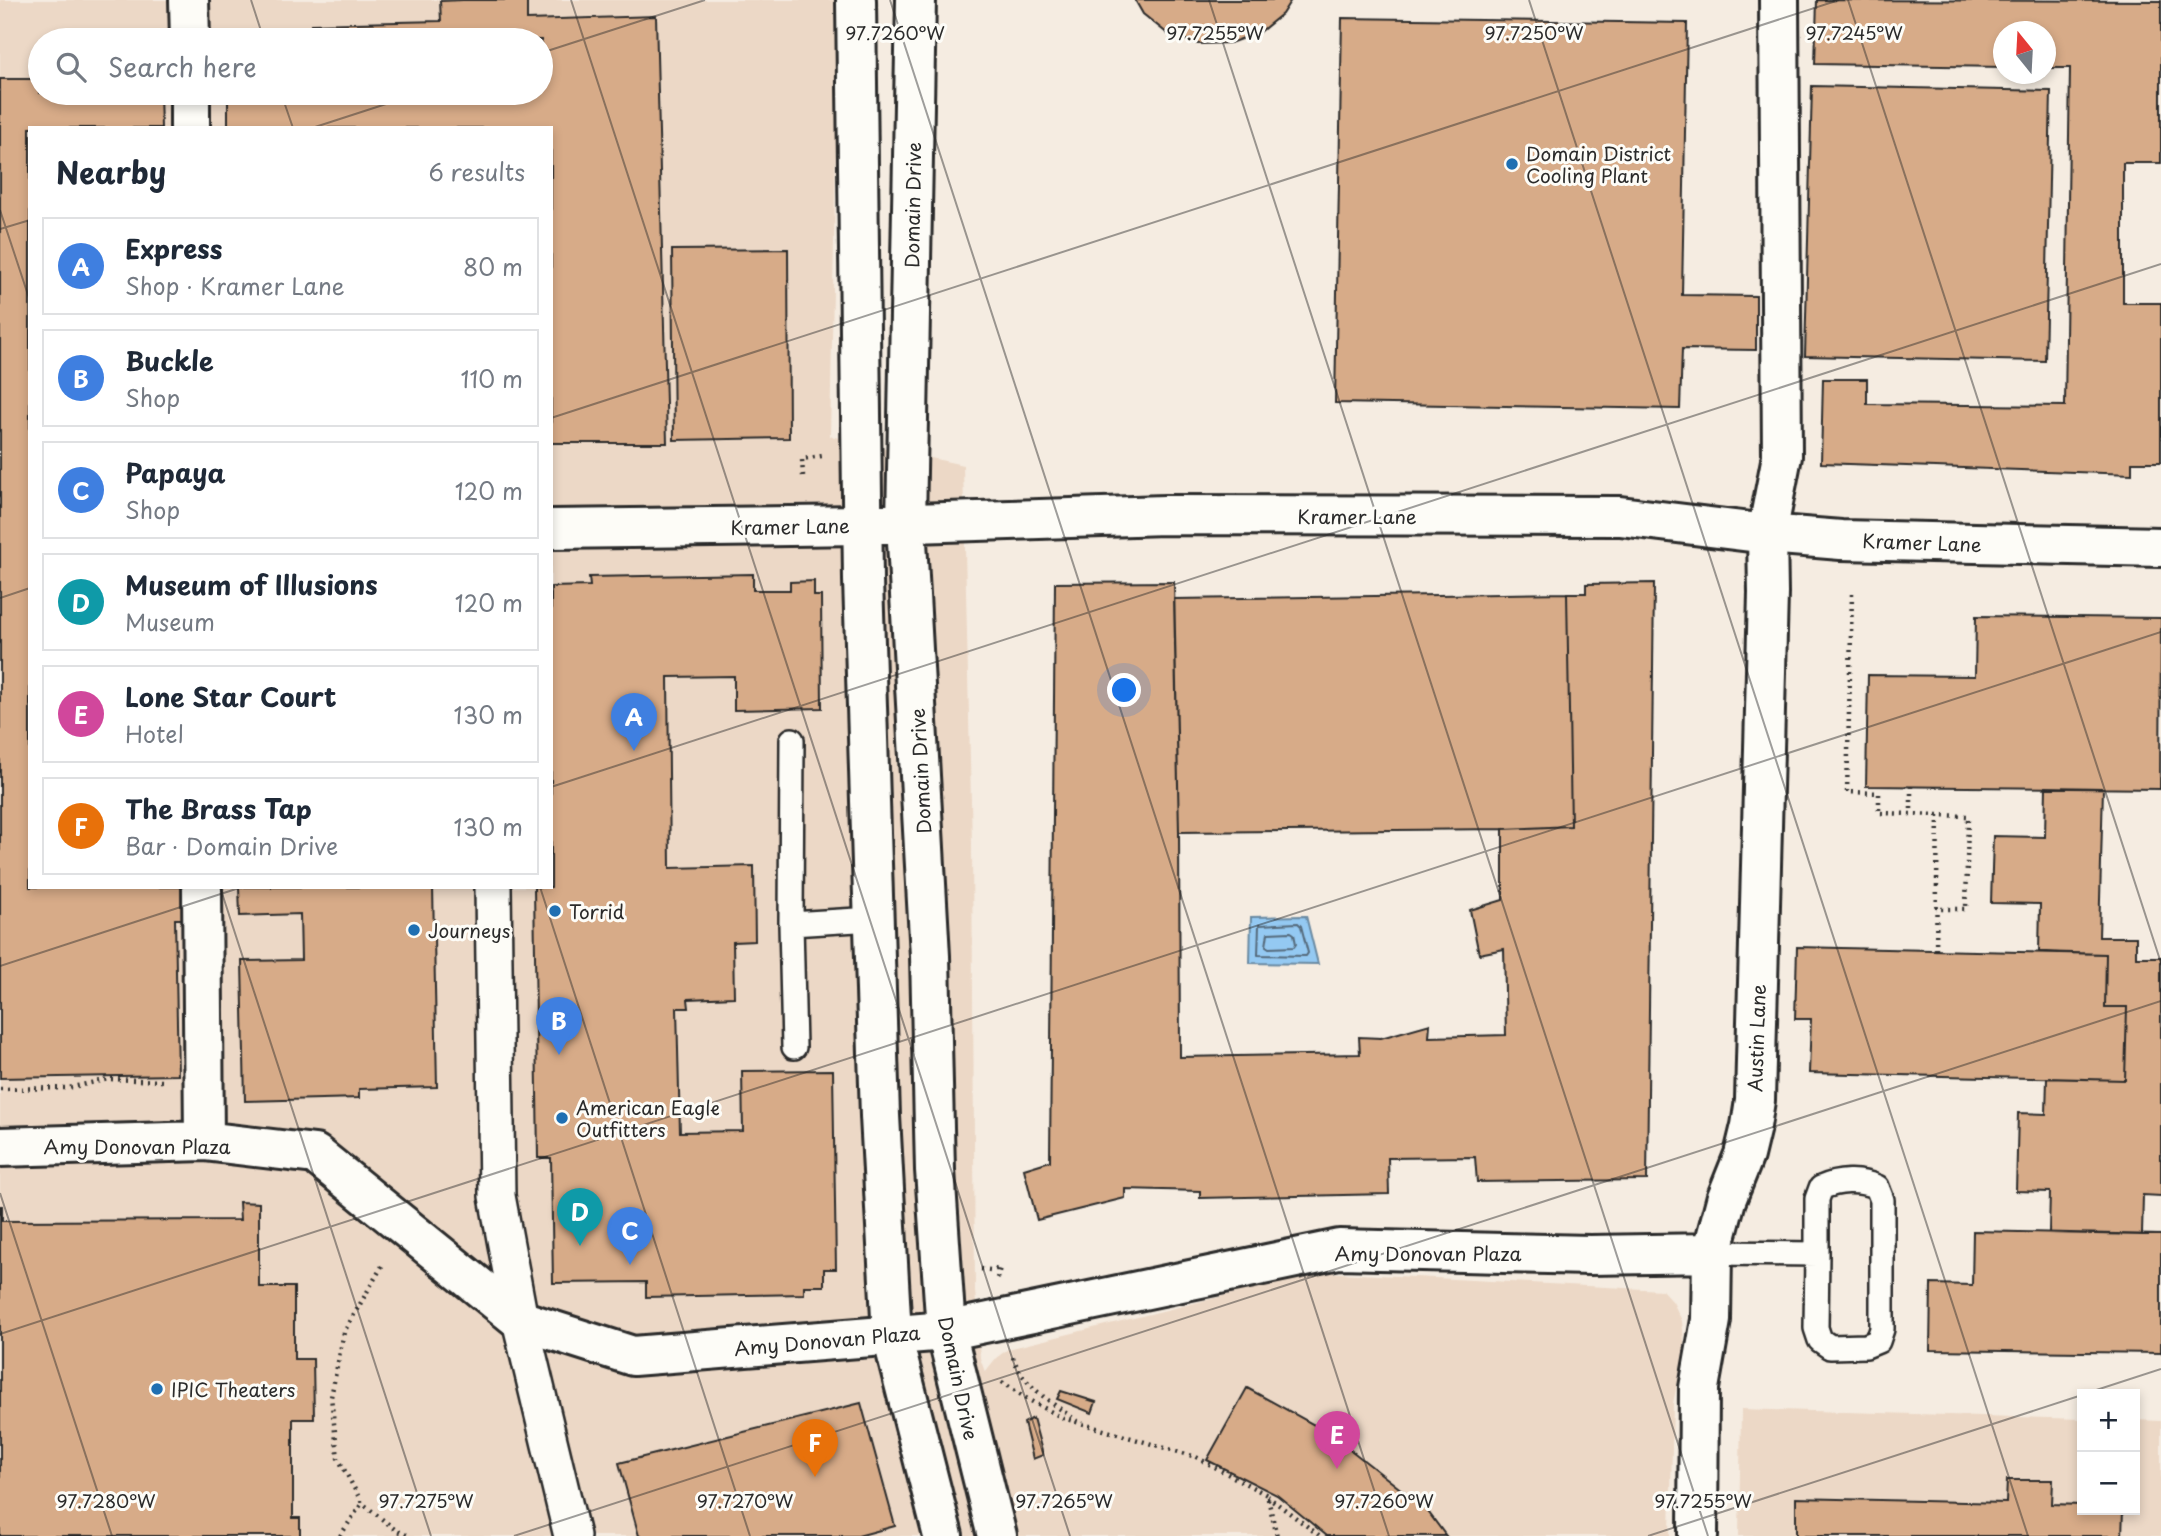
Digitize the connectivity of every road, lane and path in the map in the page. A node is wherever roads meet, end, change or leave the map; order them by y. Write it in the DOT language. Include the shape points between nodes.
graph roads {
  1 [pos="189,0"];
  2 [pos="856,0"];
  3 [pos="916,0"];
  4 [pos="1779,0"];
  5 [pos="190,28"];
  6 [pos="190,105"];
  7 [pos="190,126"];
  8 [pos="824,456"];
  9 [pos="803,476"];
  10 [pos="906,523"];
  11 [pos="862,525"];
  12 [pos="553,529"];
  13 [pos="1767,534"];
  14 [pos="2161,547"];
  15 [pos="1852,594"];
  16 [pos="792,740"];
  17 [pos="1911,786"];
  18 [pos="1911,814"];
  19 [pos="1938,814"];
  20 [pos="202,889"];
  21 [pos="493,889"];
  22 [pos="1936,909"];
  23 [pos="874,919"];
  24 [pos="791,923"];
  25 [pos="1936,950"];
  26 [pos="794,1047"];
  27 [pos="171,1082"];
  28 [pos="0,1089"];
  29 [pos="204,1141"];
  30 [pos="0,1147"];
  31 [pos="1712,1253"];
  32 [pos="1817,1254"];
  33 [pos="382,1266"];
  34 [pos="977,1268"];
  35 [pos="995,1285"];
  36 [pos="520,1320"];
  37 [pos="946,1331"];
  38 [pos="892,1336"];
  39 [pos="1013,1356"];
  40 [pos="1001,1381"];
  41 [pos="1081,1424"];
  42 [pos="1267,1495"];
  43 [pos="362,1503"];
  44 [pos="340,1536"];
  45 [pos="409,1536"];
  46 [pos="572,1536"];
  47 [pos="943,1536"];
  48 [pos="997,1536"];
  49 [pos="1277,1536"];
  50 [pos="1320,1536"];
  51 [pos="1698,1536"];
  1 -- 5 [label="street"];
  2 -- 11 [label="street"];
  3 -- 10 [label="street, Domain Drive"];
  4 -- 13 [label="street, Austin Lane" via="1782,456"];
  6 -- 7 [label="street"];
  8 -- 9 [label="path" via="802,459"];
  10 -- 11 [label="street, Kramer Lane"];
  10 -- 13 [label="street, Kramer Lane" via="1165,515 1606,516"];
  10 -- 37 [label="street, Domain Drive"];
  11 -- 12 [label="street, Kramer Lane"];
  11 -- 23 [label="street"];
  13 -- 14 [label="street, Kramer Lane" via="1841,540"];
  13 -- 31 [label="street, Austin Lane" via="1755,1100 1744,1155"];
  15 -- 18 [label="path" via="1847,792 1879,793 1879,813"];
  16 -- 24 [label="lane"];
  17 -- 18 [label="path"];
  18 -- 19 [label="path"];
  19 -- 22 [label="path"];
  19 -- 22 [label="path" via="1968,816 1966,909"];
  20 -- 29 [label="street"];
  21 -- 36 [label="street" via="497,1196"];
  22 -- 25 [label="path"];
  23 -- 24 [label="lane"];
  23 -- 38 [label="street"];
  24 -- 26 [label="lane"];
  27 -- 28 [label="path" via="109,1079 68,1088"];
  29 -- 30 [label="street, Amy Donovan Plaza"];
  29 -- 36 [label="street, Amy Donovan Plaza" via="314,1154"];
  31 -- 32 [label="lane"];
  31 -- 37 [label="street, Amy Donovan Plaza" via="1339,1250"];
  31 -- 51 [label="street, Austin Lane" via="1711,1320 1699,1388"];
  32 -- 32 [label="lane" via="1816,1328 1820,1340 1830,1347 1878,1341 1882,1329 1882,1200 1877,1187 1834,1182 1821,1188"];
  33 -- 43 [label="path" via="344,1332 331,1397 338,1458"];
  34 -- 35 [label="path" via="1000,1268"];
  36 -- 38 [label="street, Amy Donovan Plaza" via="633,1356"];
  36 -- 46 [label="street"];
  37 -- 38 [label="street, Amy Donovan Plaza"];
  37 -- 48 [label="street, Domain Drive"];
  38 -- 47 [label="street"];
  39 -- 41 [label="path" via="1029,1384"];
  40 -- 41 [label="path"];
  41 -- 42 [label="path" via="1196,1457"];
  42 -- 49 [label="path"];
  42 -- 50 [label="path"];
  43 -- 44 [label="path"];
  43 -- 45 [label="path"];
}
